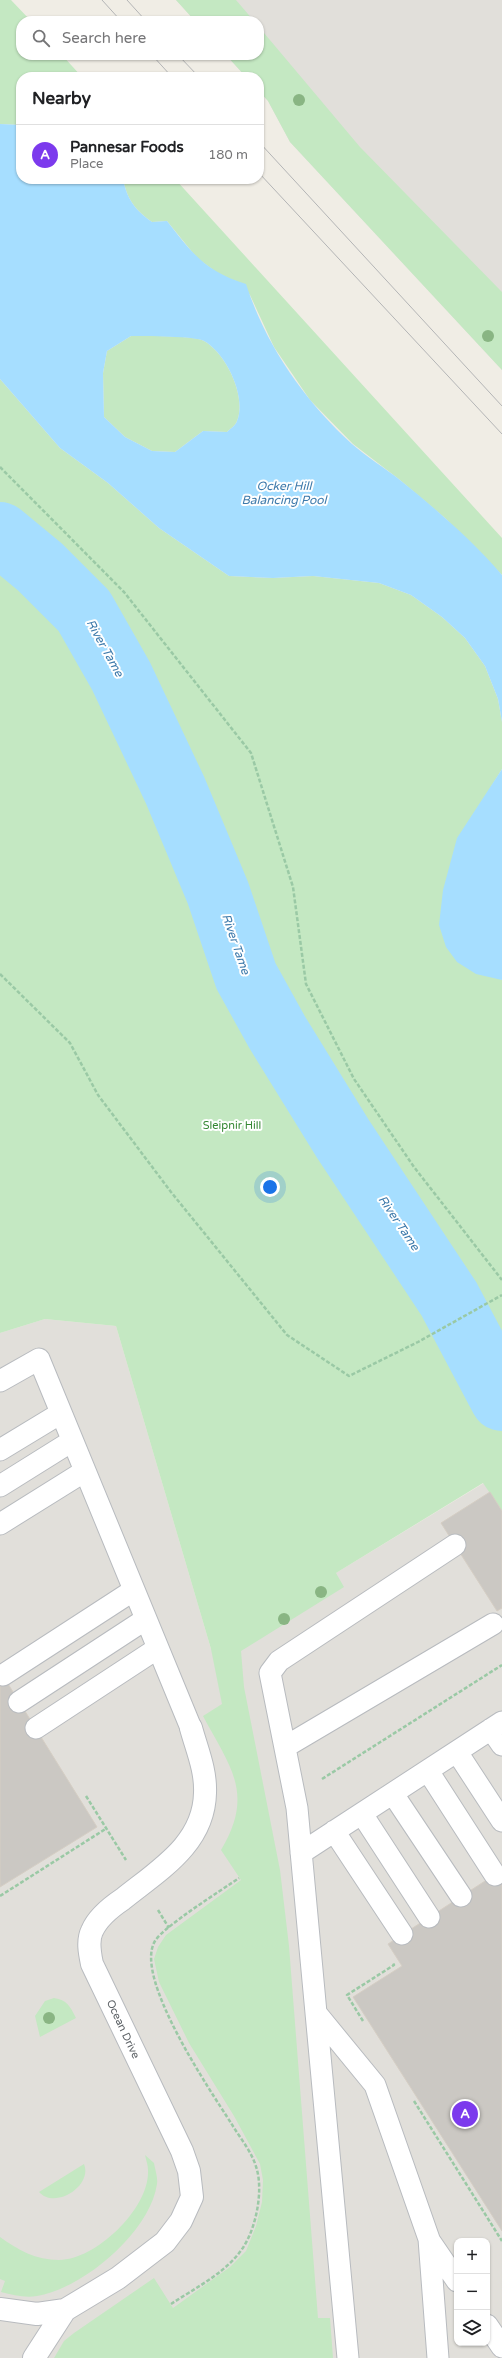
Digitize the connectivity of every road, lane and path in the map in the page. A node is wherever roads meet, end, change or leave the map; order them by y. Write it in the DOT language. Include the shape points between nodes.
graph roads {
  1 [pos="0,467"];
  2 [pos="0,974"];
  3 [pos="502,1280"];
  4 [pos="502,1295"];
  5 [pos="0,1381"];
  6 [pos="61,1413"];
  7 [pos="72,1441"];
  8 [pos="0,1450"];
  9 [pos="85,1471"];
  10 [pos="0,1486"];
  11 [pos="0,1524"];
  12 [pos="455,1545"];
  13 [pos="134,1590"];
  14 [pos="146,1619"];
  15 [pos="493,1624"];
  16 [pos="158,1648"];
  17 [pos="3,1675"];
  18 [pos="19,1702"];
  19 [pos="36,1728"];
  20 [pos="191,1728"];
  21 [pos="498,1732"];
  22 [pos="285,1747"];
  23 [pos="457,1752"];
  24 [pos="428,1771"];
  25 [pos="393,1794"];
  26 [pos="362,1814"];
  27 [pos="502,1821"];
  28 [pos="107,1828"];
  29 [pos="334,1831"];
  30 [pos="301,1853"];
  31 [pos="495,1875"];
  32 [pos="239,1878"];
  33 [pos="0,1896"];
  34 [pos="461,1896"];
  35 [pos="429,1917"];
  36 [pos="402,1934"];
  37 [pos="316,2014"];
  38 [pos="428,2239"];
  39 [pos="454,2277"];
  40 [pos="171,2304"];
  41 [pos="0,2309"];
  42 [pos="65,2310"];
  43 [pos="490,2329"];
  44 [pos="502,2347"];
  45 [pos="34,2358"];
  46 [pos="348,2358"];
  47 [pos="438,2358"];
  1 -- 3 [label="path" via="124,592 251,753 293,887 306,984 354,1079 414,1166"];
  2 -- 4 [label="path" via="70,1043 102,1102 287,1335 349,1376 418,1342"];
  5 -- 6 [label="lane" via="39,1359"];
  6 -- 7 [label="lane"];
  6 -- 8 [label="lane"];
  7 -- 9 [label="lane"];
  7 -- 10 [label="lane"];
  9 -- 11 [label="lane"];
  9 -- 13 [label="lane"];
  12 -- 22 [label="lane" via="279,1661 270,1674"];
  13 -- 14 [label="lane"];
  13 -- 17 [label="lane"];
  14 -- 16 [label="lane"];
  14 -- 18 [label="lane"];
  15 -- 22 [label="lane"];
  16 -- 19 [label="lane"];
  16 -- 20 [label="lane"];
  20 -- 42 [label="street, Ocean Drive" via="204,1772 205,1794 201,1818 193,1838 175,1858 106,1912 91,1932 89,1948 92,1964 182,2151 189,2171 192,2197 181,2221 165,2242 118,2278"];
  21 -- 23 [label="lane"];
  22 -- 30 [label="lane" via="297,1808"];
  23 -- 24 [label="lane"];
  23 -- 27 [label="lane"];
  24 -- 25 [label="lane"];
  24 -- 31 [label="lane"];
  25 -- 26 [label="lane"];
  25 -- 34 [label="lane"];
  26 -- 29 [label="lane"];
  26 -- 35 [label="lane"];
  28 -- 33 [label="path"];
  29 -- 30 [label="lane"];
  29 -- 36 [label="lane"];
  30 -- 37 [label="lane"];
  32 -- 40 [label="path" via="169,1928 155,1940 151,1951 150,1963 164,2006 190,2056 251,2155 260,2181 256,2211 245,2246 227,2266"];
  37 -- 38 [label="lane" via="375,2085"];
  37 -- 46 [label="lane"];
  38 -- 39 [label="lane"];
  38 -- 47 [label="lane"];
  41 -- 42 [label="street, Ocean Drive" via="37,2314"];
  42 -- 45 [label="street, Ocean Drive"];
  43 -- 44 [label="lane"];
}
